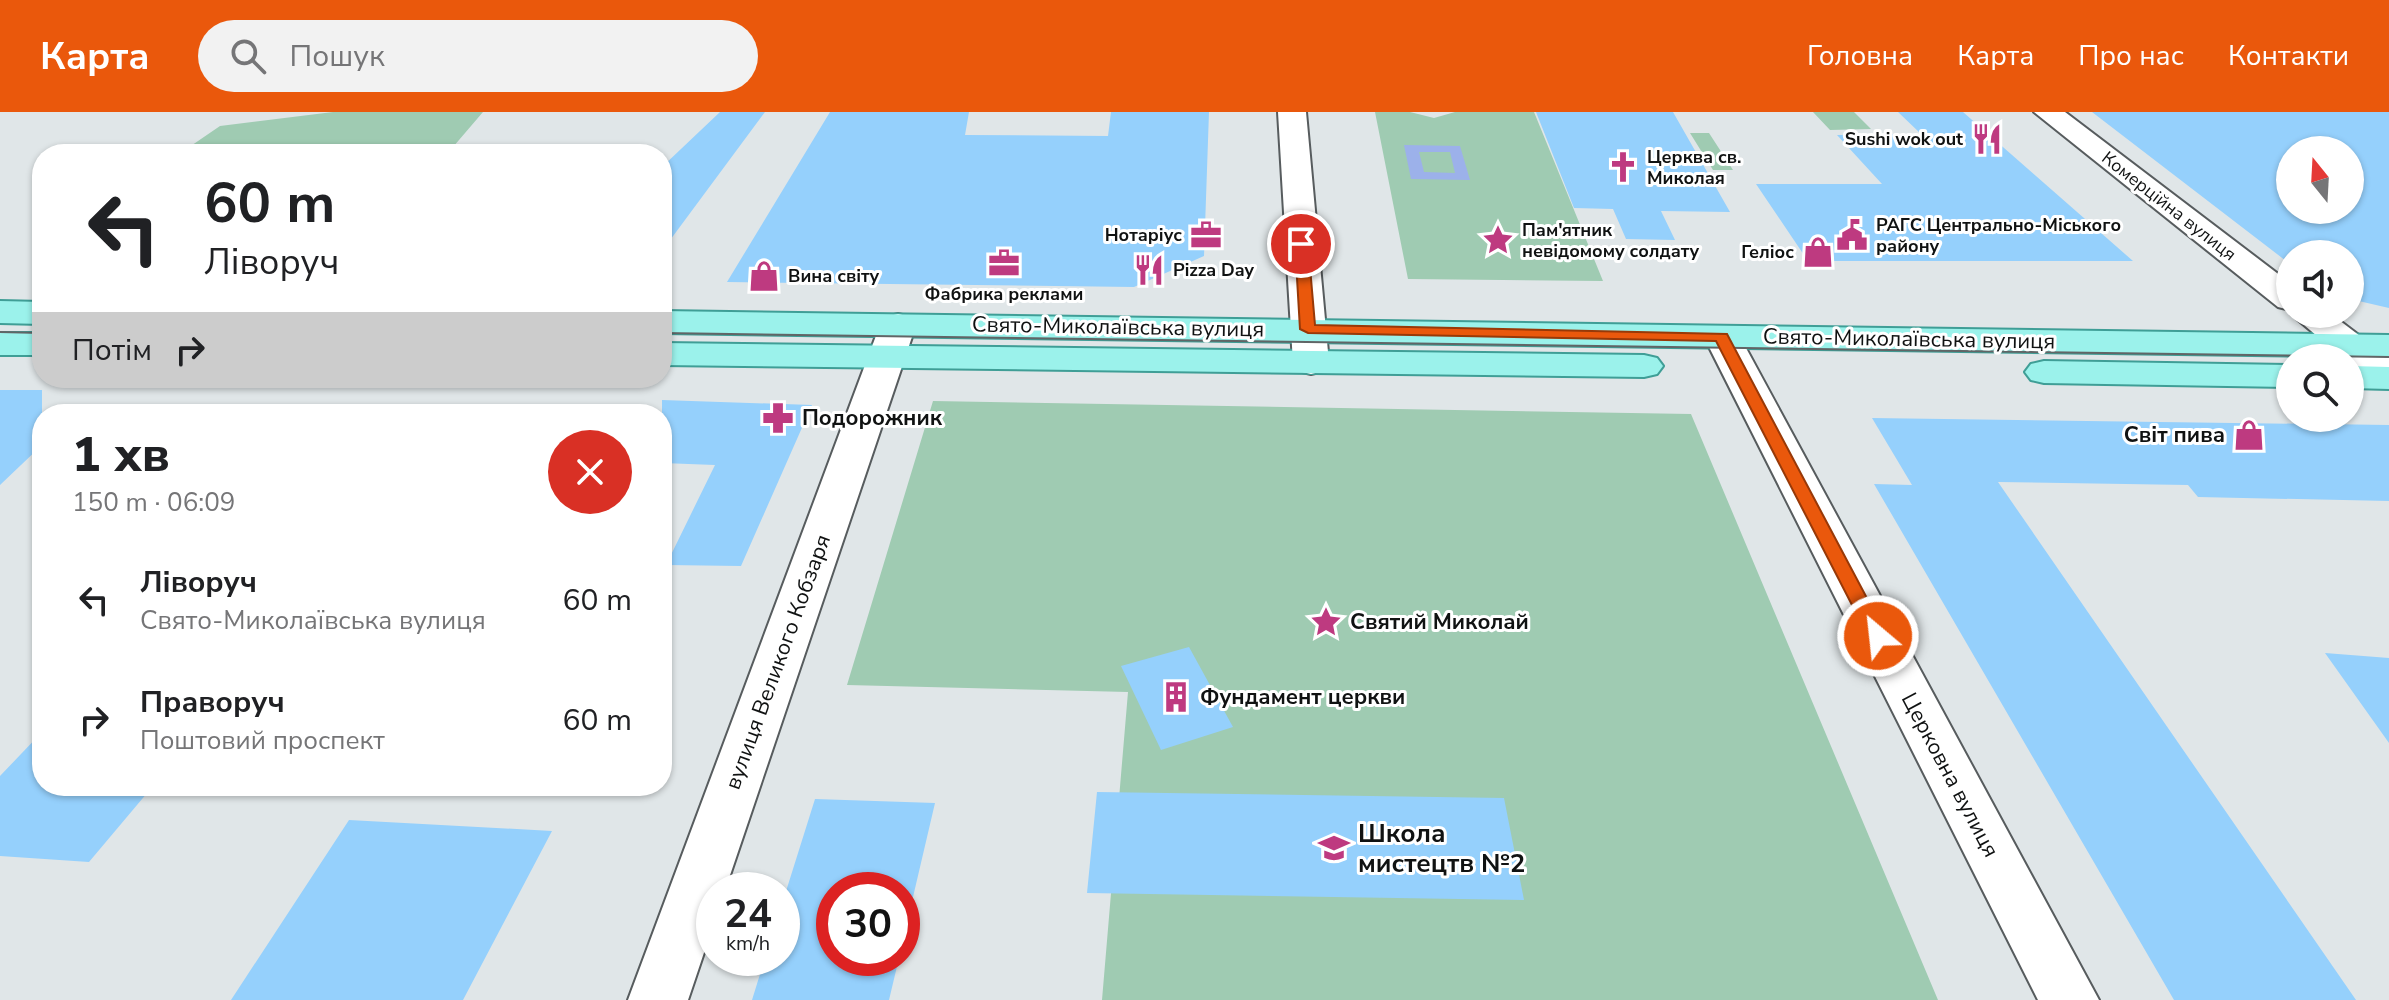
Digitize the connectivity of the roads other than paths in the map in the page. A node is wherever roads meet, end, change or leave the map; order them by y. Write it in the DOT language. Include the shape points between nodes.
graph roads {
  1 [pos="1292,112"];
  2 [pos="2048,112"];
  3 [pos="2276,289"];
  4 [pos="0,312"];
  5 [pos="32,313"];
  6 [pos="672,323"];
  7 [pos="2321,328"];
  8 [pos="892,341"];
  9 [pos="0,344"];
  10 [pos="32,344"];
  11 [pos="2335,344"];
  12 [pos="1309,346"];
  13 [pos="2389,346"];
  14 [pos="1729,352"];
  15 [pos="672,353"];
  16 [pos="2364,355"];
  17 [pos="2276,360"];
  18 [pos="2364,367"];
  19 [pos="2276,375"];
  20 [pos="2389,377"];
  21 [pos="658,1000"];
  22 [pos="2069,1000"];
  1 -- 12 [label="street"];
  2 -- 3 [label="street, Комерційна вулиця"];
  4 -- 5 [label="main road"];
  6 -- 8 [label="main road, Свято-Миколаївська вулиця"];
  7 -- 11 [label="street"];
  8 -- 12 [label="main road, Свято-Миколаївська вулиця"];
  8 -- 15 [label="main road, Свято-Миколаївська вулиця"];
  8 -- 21 [label="street, вулиця Великого Кобзаря"];
  9 -- 10 [label="main road"];
  12 -- 14 [label="main road, Свято-Миколаївська вулиця"];
  13 -- 16 [label="main road, Свято-Миколаївська вулиця"];
  14 -- 17 [label="main road, Свято-Миколаївська вулиця"];
  14 -- 19 [label="main road, Свято-Миколаївська вулиця"];
  14 -- 22 [label="street, Церковна вулиця"];
  18 -- 20 [label="main road, Свято-Миколаївська вулиця"];
}
